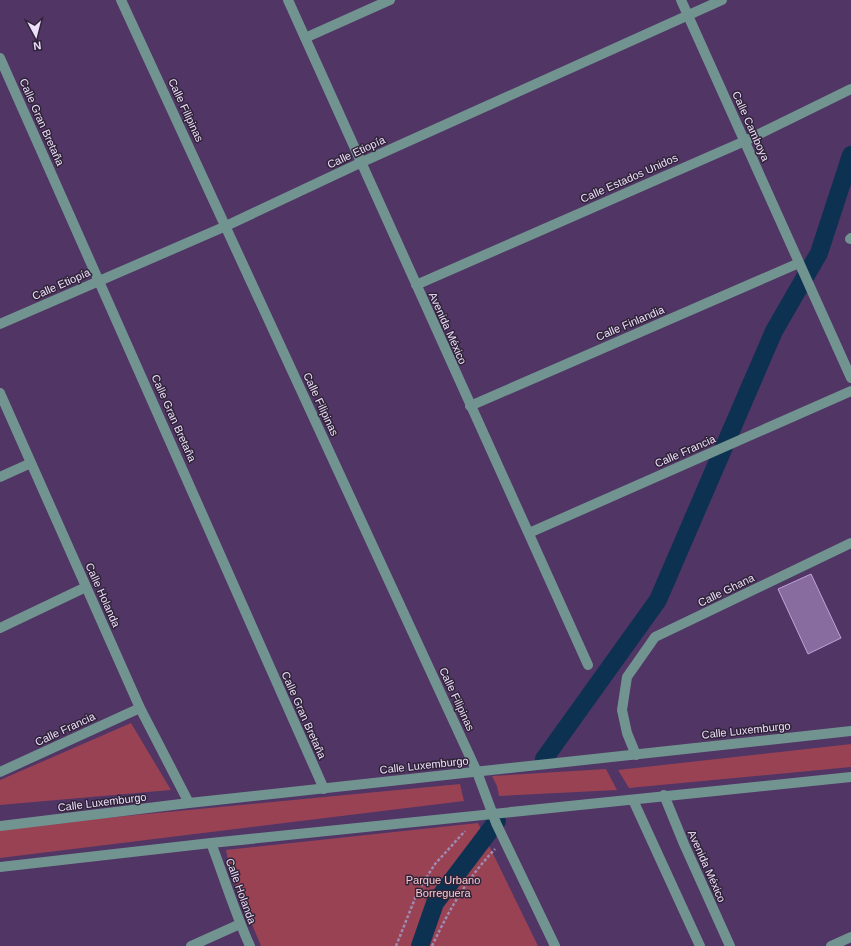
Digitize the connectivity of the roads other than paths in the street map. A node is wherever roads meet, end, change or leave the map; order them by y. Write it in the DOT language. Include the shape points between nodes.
graph roads {
  1 [pos="121,0"];
  2 [pos="288,0"];
  3 [pos="390,0"];
  4 [pos="681,0"];
  5 [pos="722,0"];
  6 [pos="689,16"];
  7 [pos="305,38"];
  8 [pos="0,58"];
  9 [pos="851,89"];
  10 [pos="745,141"];
  11 [pos="360,163"];
  12 [pos="226,226"];
  13 [pos="799,263"];
  14 [pos="100,280"];
  15 [pos="416,285"];
  16 [pos="0,324"];
  17 [pos="851,378"];
  18 [pos="851,391"];
  19 [pos="0,394"];
  20 [pos="470,406"];
  21 [pos="31,463"];
  22 [pos="0,477"];
  23 [pos="529,533"];
  24 [pos="851,543"];
  25 [pos="86,587"];
  26 [pos="0,628"];
  27 [pos="588,665"];
  28 [pos="140,708"];
  29 [pos="851,731"];
  30 [pos="636,754"];
  31 [pos="0,772"];
  32 [pos="477,772"];
  33 [pos="851,777"];
  34 [pos="324,788"];
  35 [pos="664,796"];
  36 [pos="633,800"];
  37 [pos="189,803"];
  38 [pos="494,817"];
  39 [pos="0,826"];
  40 [pos="211,843"];
  41 [pos="0,866"];
  42 [pos="240,924"];
  43 [pos="851,937"];
  44 [pos="191,946"];
  45 [pos="250,946"];
  46 [pos="555,946"];
  47 [pos="700,946"];
  48 [pos="730,946"];
  49 [pos="831,946"];
  1 -- 12 [label="street, Calle Filipinas"];
  2 -- 7 [label="street, Avenida México"];
  3 -- 7 [label="street"];
  4 -- 6 [label="street, Calle Camboya"];
  5 -- 6 [label="street, Calle Etiopía"];
  6 -- 10 [label="street, Calle Camboya"];
  6 -- 11 [label="street, Calle Etiopía"];
  7 -- 11 [label="street, Avenida México"];
  8 -- 14 [label="street, Calle Gran Bretaña"];
  9 -- 10 [label="street, Calle Estados Unidos"];
  10 -- 13 [label="street, Calle Camboya"];
  10 -- 15 [label="street, Calle Estados Unidos"];
  11 -- 12 [label="street, Calle Etiopía"];
  11 -- 15 [label="street, Avenida México"];
  12 -- 14 [label="street, Calle Etiopía"];
  12 -- 32 [label="street, Calle Filipinas"];
  13 -- 17 [label="street, Calle Camboya"];
  13 -- 20 [label="street, Calle Finlandia"];
  14 -- 16 [label="street, Calle Etiopía"];
  14 -- 34 [label="street, Calle Gran Bretaña"];
  15 -- 20 [label="street, Avenida México"];
  18 -- 23 [label="street, Calle Francia"];
  19 -- 21 [label="street, Calle Holanda"];
  20 -- 23 [label="street, Avenida México"];
  21 -- 22 [label="street"];
  21 -- 25 [label="street, Calle Holanda"];
  23 -- 27 [label="street, Avenida México"];
  24 -- 30 [label="street, Calle Ghana" via="655,637 628,677 622,710 627,733"];
  25 -- 26 [label="street"];
  25 -- 28 [label="street, Calle Holanda"];
  28 -- 31 [label="street, Calle Francia"];
  28 -- 37 [label="street, Calle Holanda"];
  29 -- 30 [label="street, Calle Luxemburgo"];
  30 -- 32 [label="street, Calle Luxemburgo"];
  32 -- 34 [label="street, Calle Luxemburgo"];
  32 -- 38 [label="street, Calle Filipinas"];
  33 -- 35 [label="street"];
  34 -- 37 [label="street, Calle Luxemburgo"];
  35 -- 36 [label="street"];
  35 -- 48 [label="street, Avenida México"];
  36 -- 38 [label="street"];
  36 -- 47 [label="street"];
  37 -- 39 [label="street, Calle Luxemburgo"];
  38 -- 40 [label="street"];
  38 -- 46 [label="street, Calle Filipinas"];
  40 -- 41 [label="street"];
  40 -- 42 [label="street, Calle Holanda"];
  42 -- 44 [label="street"];
  42 -- 45 [label="street, Calle Holanda"];
  43 -- 49 [label="street"];
}
